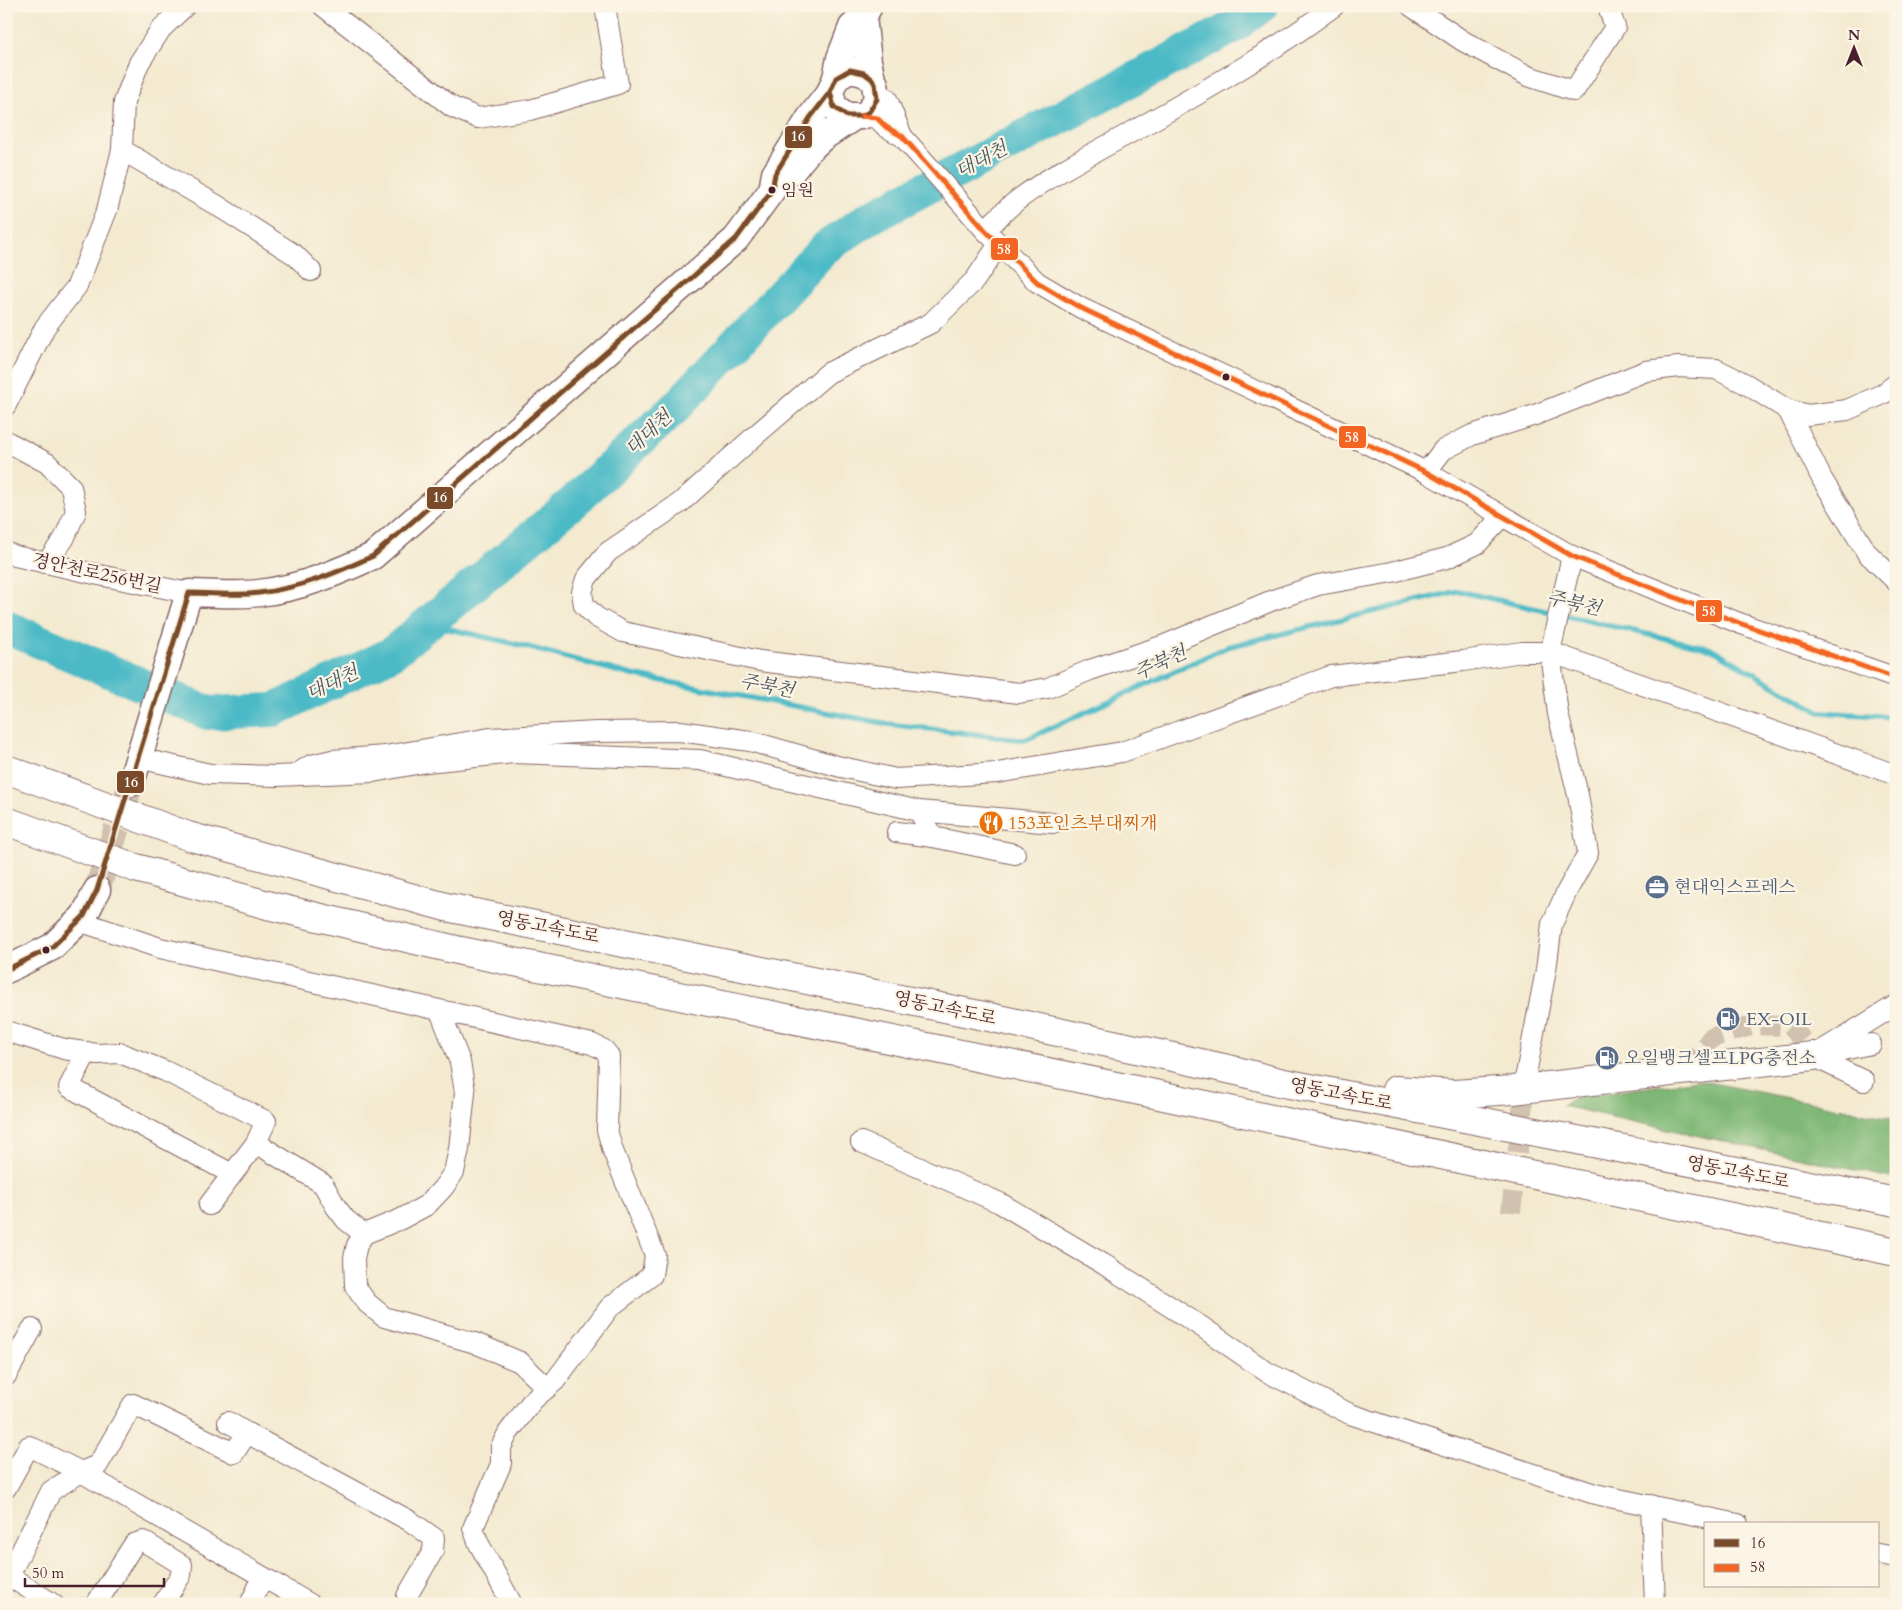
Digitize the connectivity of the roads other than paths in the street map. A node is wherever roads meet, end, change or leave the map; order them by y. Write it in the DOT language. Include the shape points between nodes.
graph roads {
  1 [pos="185,6"];
  2 [pos="323,6"];
  3 [pos="606,6"];
  4 [pos="1334,6"];
  5 [pos="1410,6"];
  6 [pos="1608,6"];
  7 [pos="866,12"];
  8 [pos="833,85"];
  9 [pos="874,85"];
  10 [pos="858,116"];
  11 [pos="902,136"];
  12 [pos="122,150"];
  13 [pos="772,190"];
  14 [pos="980,225"];
  15 [pos="999,244"];
  16 [pos="311,271"];
  17 [pos="1896,384"];
  18 [pos="6,405"];
  19 [pos="1788,410"];
  20 [pos="6,441"];
  21 [pos="1426,472"];
  22 [pos="1502,516"];
  23 [pos="6,552"];
  24 [pos="46,563"];
  25 [pos="1570,565"];
  26 [pos="1896,581"];
  27 [pos="189,593"];
  28 [pos="1550,652"];
  29 [pos="1896,678"];
  30 [pos="138,758"];
  31 [pos="6,769"];
  32 [pos="295,775"];
  33 [pos="1896,775"];
  34 [pos="131,783"];
  35 [pos="919,811"];
  36 [pos="6,821"];
  37 [pos="1053,823"];
  38 [pos="896,832"];
  39 [pos="933,837"];
  40 [pos="1015,854"];
  41 [pos="97,890"];
  42 [pos="79,921"];
  43 [pos="6,970"];
  44 [pos="1896,1005"];
  45 [pos="440,1011"];
  46 [pos="6,1031"];
  47 [pos="1871,1044"];
  48 [pos="87,1052"];
  49 [pos="1813,1056"];
  50 [pos="1526,1074"];
  51 [pos="1864,1081"];
  52 [pos="1279,1082"];
  53 [pos="861,1142"];
  54 [pos="256,1143"];
  55 [pos="232,1174"];
  56 [pos="1896,1202"];
  57 [pos="209,1205"];
  58 [pos="364,1234"];
  59 [pos="1896,1252"];
  60 [pos="32,1329"];
  61 [pos="6,1376"];
  62 [pos="547,1388"];
  63 [pos="228,1422"];
  64 [pos="247,1433"];
  65 [pos="81,1472"];
  66 [pos="8,1484"];
  67 [pos="1651,1505"];
  68 [pos="1729,1522"];
  69 [pos="1880,1554"];
  70 [pos="1896,1557"];
  71 [pos="263,1577"];
  72 [pos="407,1596"];
  73 [pos="53,1604"];
  74 [pos="96,1604"];
  75 [pos="163,1604"];
  76 [pos="250,1604"];
  77 [pos="310,1604"];
  78 [pos="512,1604"];
  79 [pos="1655,1604"];
  1 -- 12 [label="street" via="161,29 139,63 124,102"];
  2 -- 3 [label="street" via="452,107 478,118 530,110 618,84"];
  4 -- 14 [label="street" via="1226,77 1068,167"];
  5 -- 6 [label="street" via="1463,42 1528,76 1574,91 1615,27"];
  7 -- 8 [label="main road" via="852,27"];
  7 -- 9 [label="main road" via="868,61"];
  8 -- 9 [label="main road" via="850,70 857,70"];
  8 -- 10 [label="main road" via="834,107 847,116"];
  8 -- 13 [label="main road" via="775,174"];
  9 -- 10 [label="main road" via="877,99 874,106"];
  9 -- 11 [label="street" via="887,99"];
  10 -- 11 [label="street" via="877,118"];
  10 -- 13 [label="main road" via="822,138 784,183"];
  11 -- 14 [label="street"];
  12 -- 16 [label="street" via="295,255"];
  12 -- 18 [label="street" via="107,210 77,286 45,327"];
  13 -- 27 [label="main road" via="736,239 373,556 326,577 284,588 258,593"];
  14 -- 15 [label="street"];
  15 -- 21 [label="street" via="1037,282 1081,308"];
  15 -- 22 [label="street" via="975,280 931,323 828,373 680,503 608,552 586,579 582,592 584,605 596,617 623,632 689,647 760,661 1019,693 1048,688 1318,585 1447,558 1477,544"];
  17 -- 19 [label="street" via="1883,394 1846,410 1808,416"];
  19 -- 21 [label="street" via="1716,369 1679,367 1646,371 1472,436 1443,450"];
  19 -- 26 [label="street" via="1822,479 1867,553"];
  20 -- 24 [label="street" via="47,462 71,487 76,511 64,539"];
  21 -- 22 [label="street"];
  22 -- 25 [label="street"];
  23 -- 24 [label="street, 경안천로256번길"];
  24 -- 27 [label="street, 경안천로256번길"];
  25 -- 28 [label="street"];
  25 -- 29 [label="street"];
  27 -- 30 [label="main road"];
  28 -- 32 [label="street" via="1522,652 1331,676 1122,752 997,773 896,779 750,741 680,731 490,738 385,756 332,760 311,765"];
  28 -- 33 [label="street"];
  28 -- 50 [label="street" via="1558,714 1578,795 1588,854 1552,924"];
  30 -- 32 [label="street" via="210,774"];
  30 -- 34 [label="main road"];
  31 -- 52 [label="highway, 영동고속도로" via="188,836 446,907 988,1017"];
  32 -- 35 [label="street" via="373,772 427,762 514,753 700,760"];
  35 -- 37 [label="street"];
  35 -- 39 [label="street"];
  36 -- 59 [label="highway" via="136,868 271,906 462,951"];
  38 -- 39 [label="street"];
  39 -- 40 [label="street"];
  41 -- 42 [label="main road"];
  42 -- 43 [label="main road" via="52,947"];
  42 -- 45 [label="street" via="160,948"];
  44 -- 49 [label="street"];
  45 -- 58 [label="street" via="460,1062 465,1092 454,1172 427,1205"];
  45 -- 62 [label="street" via="592,1044 609,1056 607,1130 655,1255 652,1275 610,1307"];
  46 -- 48 [label="street" via="64,1049"];
  47 -- 49 [label="street"];
  48 -- 54 [label="street" via="120,1053 166,1071 266,1121"];
  48 -- 55 [label="street" via="69,1087"];
  49 -- 51 [label="street"];
  49 -- 52 [label="highway" via="1454,1094"];
  52 -- 56 [label="highway, 영동고속도로"];
  53 -- 67 [label="street" via="1000,1203 1114,1270 1267,1372 1350,1414 1595,1494"];
  54 -- 55 [label="street"];
  54 -- 58 [label="street" via="324,1184 346,1220"];
  55 -- 57 [label="street"];
  58 -- 62 [label="street" via="354,1258 356,1286 366,1302 384,1317 474,1343 520,1362"];
  60 -- 61 [label="street"];
  62 -- 78 [label="street" via="533,1400 501,1446 501,1464 473,1528"];
  63 -- 64 [label="street"];
  64 -- 65 [label="street" via="234,1453 132,1404 98,1465"];
  64 -- 72 [label="street" via="410,1521 434,1538 434,1551"];
  65 -- 66 [label="street" via="29,1446"];
  65 -- 71 [label="street"];
  65 -- 73 [label="street" via="51,1492 9,1576"];
  67 -- 68 [label="street"];
  67 -- 79 [label="street"];
  69 -- 70 [label="street"];
  71 -- 76 [label="street"];
  71 -- 77 [label="street"];
  74 -- 75 [label="street" via="134,1544 143,1541 182,1565 181,1575"];
}
